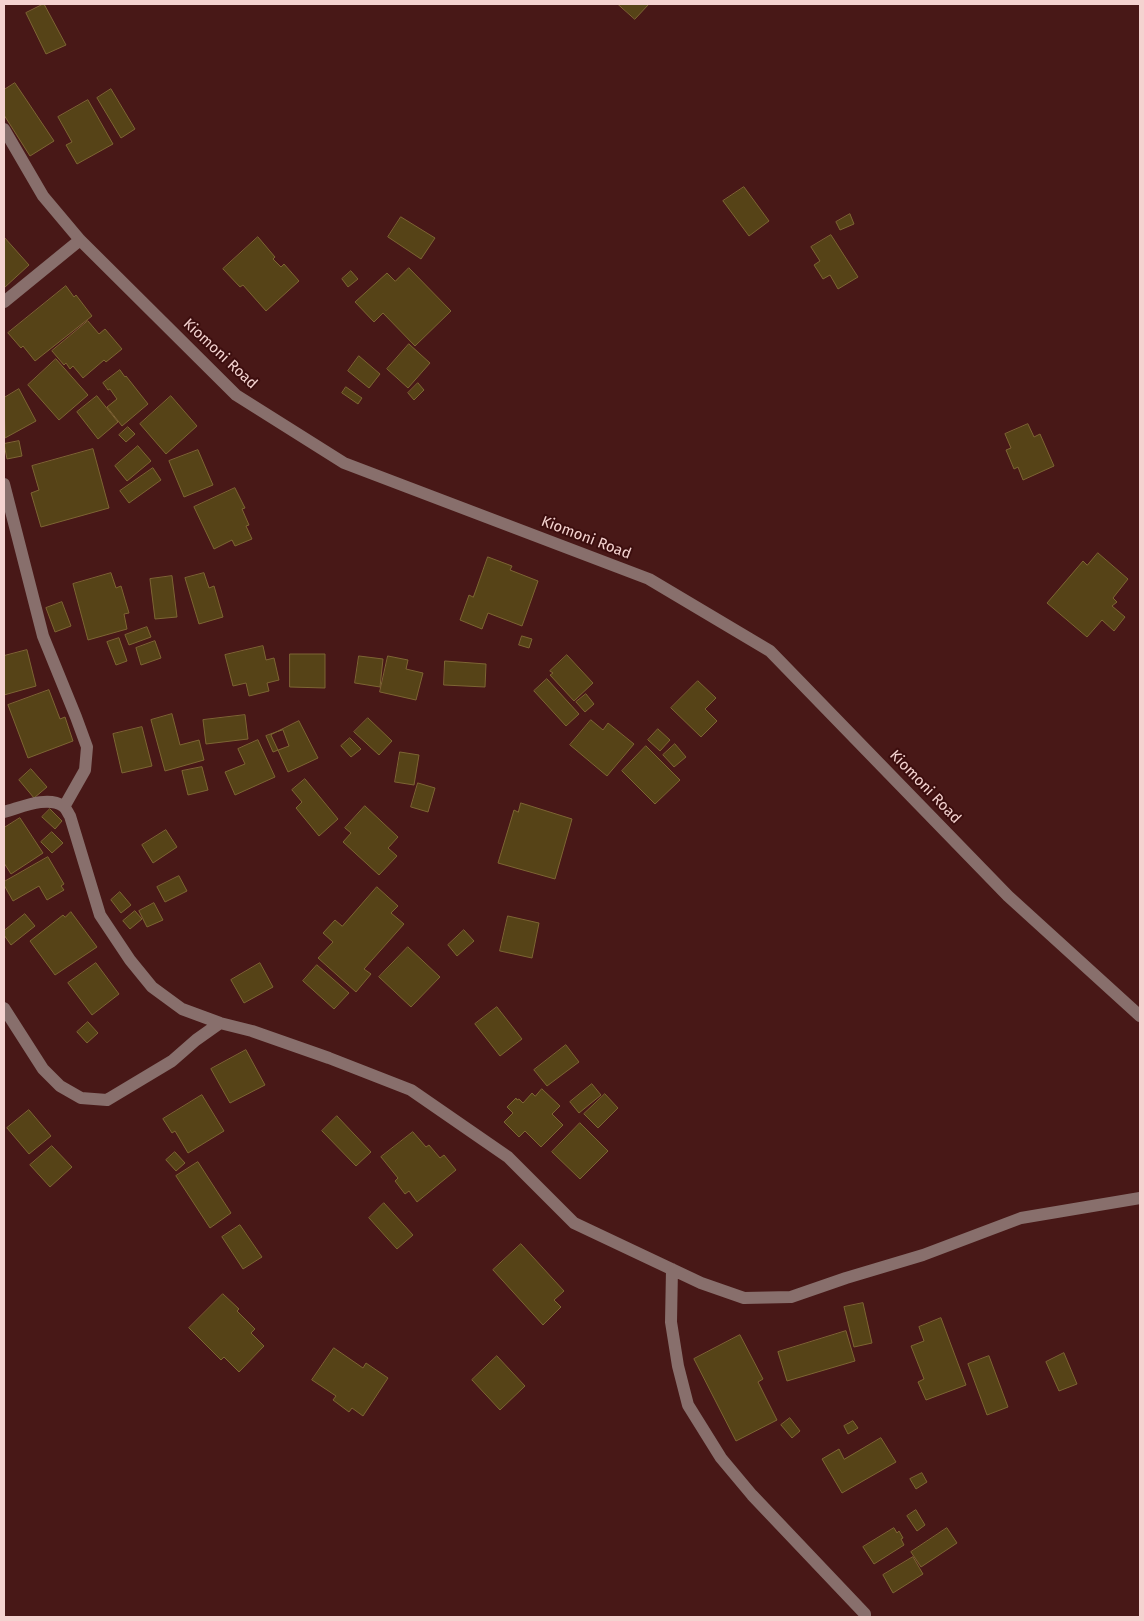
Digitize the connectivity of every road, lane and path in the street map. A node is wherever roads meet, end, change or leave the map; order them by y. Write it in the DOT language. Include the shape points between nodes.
graph roads {
  1 [pos="4,129"];
  2 [pos="80,240"];
  3 [pos="4,302"];
  4 [pos="4,484"];
  5 [pos="64,807"];
  6 [pos="4,812"];
  7 [pos="4,1008"];
  8 [pos="1140,1016"];
  9 [pos="220,1023"];
  10 [pos="1140,1198"];
  11 [pos="672,1269"];
  12 [pos="865,1617"];
  1 -- 2 [label="street, Kiomoni Road" via="44,196"];
  2 -- 3 [label="street"];
  2 -- 8 [label="street, Kiomoni Road" via="236,395 344,463 649,579 770,651 1008,896"];
  4 -- 5 [label="street" via="43,636 87,747 84,770"];
  5 -- 6 [label="street" via="54,802 40,802"];
  5 -- 9 [label="street" via="70,816 100,915 130,960 152,987 182,1009"];
  7 -- 9 [label="street" via="43,1069 60,1086 81,1098 90,1099 107,1100 172,1061"];
  9 -- 11 [label="street" via="329,1058 411,1090 508,1158 574,1223"];
  10 -- 11 [label="street" via="1021,1218 923,1255 791,1297 744,1298"];
  11 -- 12 [label="street" via="672,1322 688,1406 721,1458 752,1495"];
}
